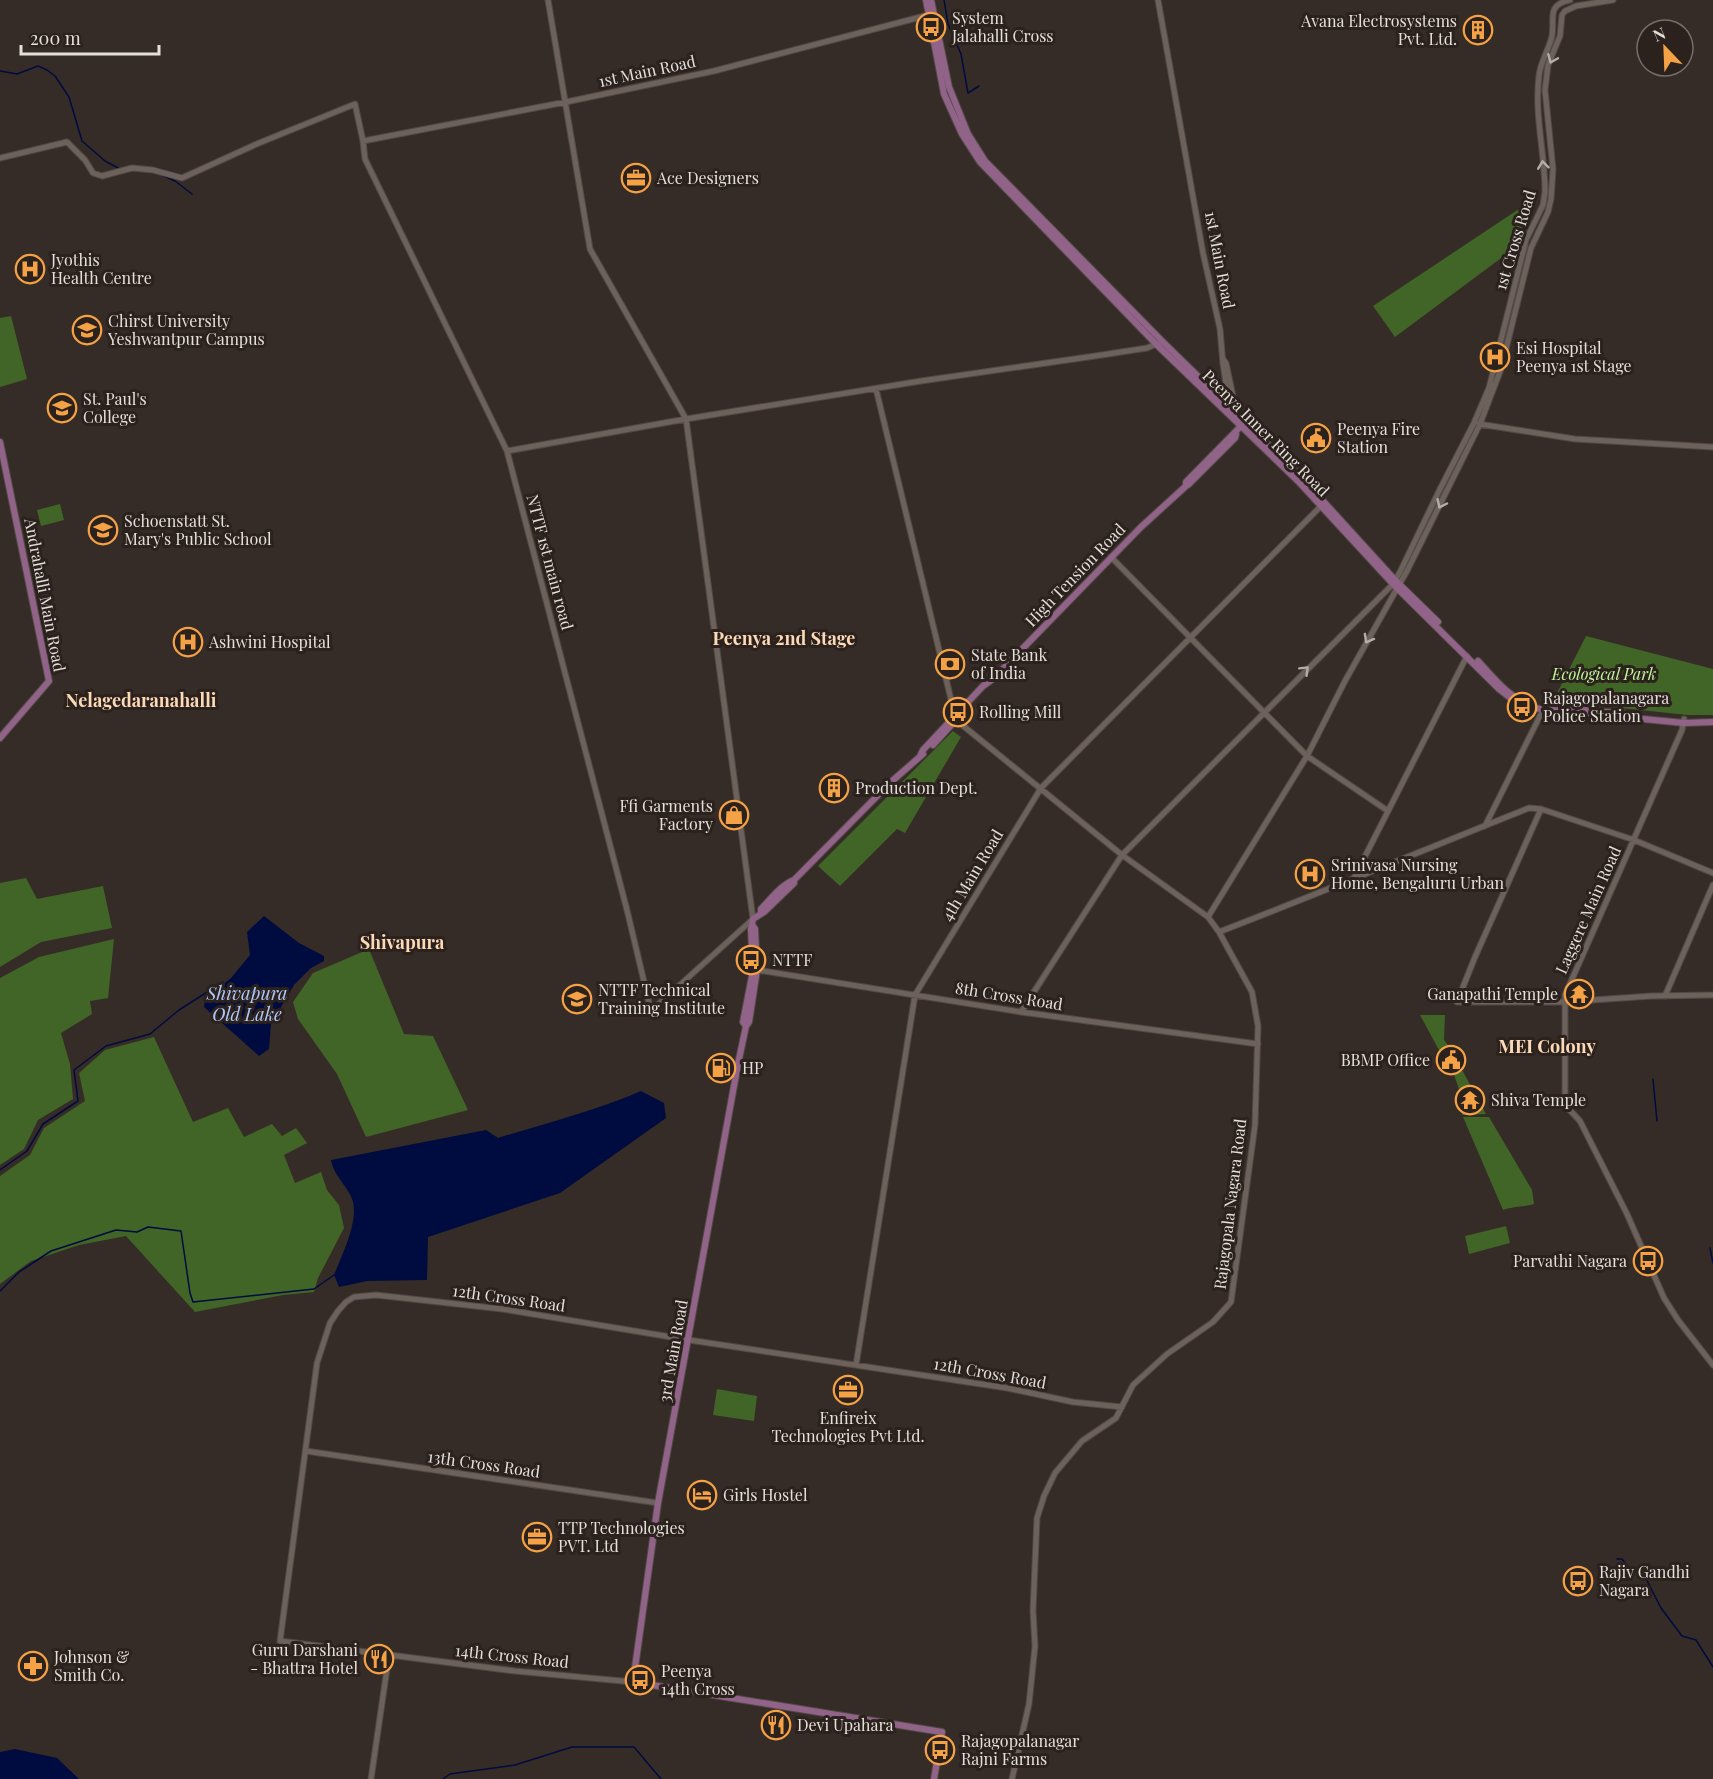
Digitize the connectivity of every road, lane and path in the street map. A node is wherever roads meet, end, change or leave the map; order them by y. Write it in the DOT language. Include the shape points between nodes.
graph roads {
  1 [pos="548,0"];
  2 [pos="926,0"];
  3 [pos="931,0"];
  4 [pos="1158,0"];
  5 [pos="1570,0"];
  6 [pos="1613,0"];
  7 [pos="931,14"];
  8 [pos="566,102"];
  9 [pos="363,141"];
  10 [pos="0,158"];
  11 [pos="1160,343"];
  12 [pos="1223,359"];
  13 [pos="876,389"];
  14 [pos="1229,411"];
  15 [pos="1235,417"];
  16 [pos="686,419"];
  17 [pos="1243,424"];
  18 [pos="1477,424"];
  19 [pos="0,442"];
  20 [pos="1713,447"];
  21 [pos="507,452"];
  22 [pos="1321,506"];
  23 [pos="1111,557"];
  24 [pos="1396,584"];
  25 [pos="1191,637"];
  26 [pos="1467,656"];
  27 [pos="1543,708"];
  28 [pos="1264,712"];
  29 [pos="955,718"];
  30 [pos="1713,720"];
  31 [pos="1684,721"];
  32 [pos="0,738"];
  33 [pos="1307,756"];
  34 [pos="1041,788"];
  35 [pos="1541,809"];
  36 [pos="1388,811"];
  37 [pos="1485,826"];
  38 [pos="1634,840"];
  39 [pos="1122,855"];
  40 [pos="1713,873"];
  41 [pos="1354,878"];
  42 [pos="1713,885"];
  43 [pos="1208,917"];
  44 [pos="753,919"];
  45 [pos="753,926"];
  46 [pos="1220,932"];
  47 [pos="757,970"];
  48 [pos="915,995"];
  49 [pos="1713,995"];
  50 [pos="1665,996"];
  51 [pos="1564,1002"];
  52 [pos="1021,1012"];
  53 [pos="746,1026"];
  54 [pos="1258,1044"];
  55 [pos="689,1340"];
  56 [pos="856,1365"];
  57 [pos="1713,1365"];
  58 [pos="1122,1407"];
  59 [pos="306,1451"];
  60 [pos="658,1503"];
  61 [pos="389,1655"];
  62 [pos="633,1682"];
  63 [pos="371,1779"];
  64 [pos="934,1779"];
  65 [pos="1012,1779"];
  1 -- 8 [label="street"];
  2 -- 7 [label="main road, Peenya Inner Ring Road"];
  3 -- 7 [label="main road, Peenya Inner Ring Road"];
  4 -- 12 [label="street, 1st Main Road"];
  18 -- 5 [label="street, 1st Cross Road, one-way" via="1495,369 1526,240 1543,205 1545,171 1538,110 1539,73 1552,35 1552,12 1560,3"];
  6 -- 18 [label="street, one-way" via="1576,6 1562,15 1545,90 1551,200 1531,248 1500,369"];
  7 -- 8 [label="street, 1st Main Road" via="714,71"];
  7 -- 11 [label="main road, Peenya Inner Ring Road" via="949,87 968,134 985,161"];
  8 -- 9 [label="street, 1st Main Road"];
  8 -- 16 [label="street" via="590,249"];
  9 -- 10 [label="street, NTTF 1st main road" via="355,104 182,178 132,168 102,176 93,172 67,142"];
  9 -- 21 [label="street, NTTF 1st main road" via="365,159"];
  11 -- 13 [label="street" via="1106,355"];
  11 -- 14 [label="main road, Peenya Inner Ring Road"];
  12 -- 14 [label="street, 1st Main Road"];
  12 -- 15 [label="street, 1st Main Road"];
  13 -- 16 [label="street"];
  13 -- 29 [label="street"];
  14 -- 15 [label="main road, Peenya Inner Ring Road"];
  15 -- 17 [label="main road, Peenya Inner Ring Road"];
  16 -- 21 [label="street"];
  16 -- 44 [label="street"];
  17 -- 22 [label="main road, Peenya Inner Ring Road"];
  17 -- 23 [label="main road, High Tension Road" via="1235,438 1190,484"];
  17 -- 24 [label="main road, Peenya Inner Ring Road" via="1303,479"];
  18 -- 20 [label="street" via="1575,439"];
  18 -- 24 [label="street, 1st Cross Road" via="1440,489"];
  19 -- 32 [label="main road, Andrahalli Main Road" via="49,680"];
  21 -- 44 [label="street, NTTF 1st main road" via="651,1011"];
  22 -- 24 [label="main road, Peenya Inner Ring Road"];
  22 -- 25 [label="street, 4th Main Road"];
  23 -- 25 [label="street"];
  23 -- 29 [label="main road, High Tension Road"];
  24 -- 26 [label="main road, Peenya Inner Ring Road"];
  24 -- 27 [label="main road, Peenya Inner Ring Road" via="1503,687 1524,703"];
  28 -- 24 [label="street, one-way"];
  24 -- 33 [label="street, 1st Cross Road, one-way"];
  25 -- 28 [label="street"];
  25 -- 34 [label="street, 4th Main Road"];
  26 -- 27 [label="main road, Peenya Inner Ring Road" via="1522,707"];
  26 -- 36 [label="street"];
  27 -- 31 [label="main road, Peenya Inner Ring Road"];
  27 -- 37 [label="street"];
  28 -- 33 [label="street"];
  28 -- 39 [label="street"];
  29 -- 34 [label="street, Rajagopala Nagara Road"];
  29 -- 44 [label="main road, High Tension Road" via="794,883"];
  30 -- 31 [label="main road, Peenya Inner Ring Road"];
  31 -- 38 [label="street, Laggere Main Road"];
  33 -- 36 [label="street"];
  33 -- 43 [label="street, 1st Cross Road"];
  34 -- 39 [label="street, Rajagopala Nagara Road"];
  34 -- 48 [label="street, 4th Main Road"];
  35 -- 37 [label="street" via="1529,808"];
  35 -- 38 [label="street"];
  35 -- 51 [label="street" via="1457,1002"];
  36 -- 41 [label="street"];
  37 -- 41 [label="street"];
  38 -- 40 [label="street"];
  38 -- 51 [label="street, Laggere Main Road"];
  39 -- 43 [label="street, Rajagopala Nagara Road"];
  39 -- 52 [label="street"];
  41 -- 46 [label="street"];
  42 -- 50 [label="street"];
  43 -- 46 [label="street, Rajagopala Nagara Road"];
  44 -- 45 [label="main road, 3rd Main Road"];
  45 -- 47 [label="main road, 3rd Main Road"];
  45 -- 53 [label="main road, 3rd Main Road" via="753,971"];
  46 -- 54 [label="street, Rajagopala Nagara Road" via="1252,992"];
  47 -- 48 [label="street, 8th Cross Road"];
  47 -- 53 [label="main road, 3rd Main Road"];
  48 -- 52 [label="street, 8th Cross Road"];
  48 -- 56 [label="street, 4th Main Road"];
  49 -- 50 [label="street"];
  50 -- 51 [label="street"];
  51 -- 57 [label="street, Laggere Main Road" via="1566,1106 1581,1122 1664,1298"];
  52 -- 54 [label="street, 8th Cross Road"];
  53 -- 55 [label="main road, 3rd Main Road"];
  54 -- 58 [label="street, Rajagopala Nagara Road" via="1254,1139 1231,1302 1213,1322 1167,1354 1133,1385"];
  55 -- 56 [label="street, 12th Cross Road"];
  55 -- 59 [label="street, 12th Cross Road" via="502,1309 376,1295 354,1297 338,1311 323,1343"];
  55 -- 60 [label="main road, 3rd Main Road"];
  56 -- 58 [label="street, 12th Cross Road"];
  58 -- 65 [label="street, Rajagopala Nagara Road" via="1116,1418 1082,1441 1055,1473 1037,1518 1035,1646 1029,1704"];
  59 -- 60 [label="street, 13th Cross Road"];
  59 -- 61 [label="street, 12th Cross Road" via="280,1641"];
  60 -- 62 [label="main road, 3rd Main Road"];
  61 -- 62 [label="street, 14th Cross Road"];
  61 -- 63 [label="street"];
  62 -- 64 [label="main road" via="942,1732"];
}
